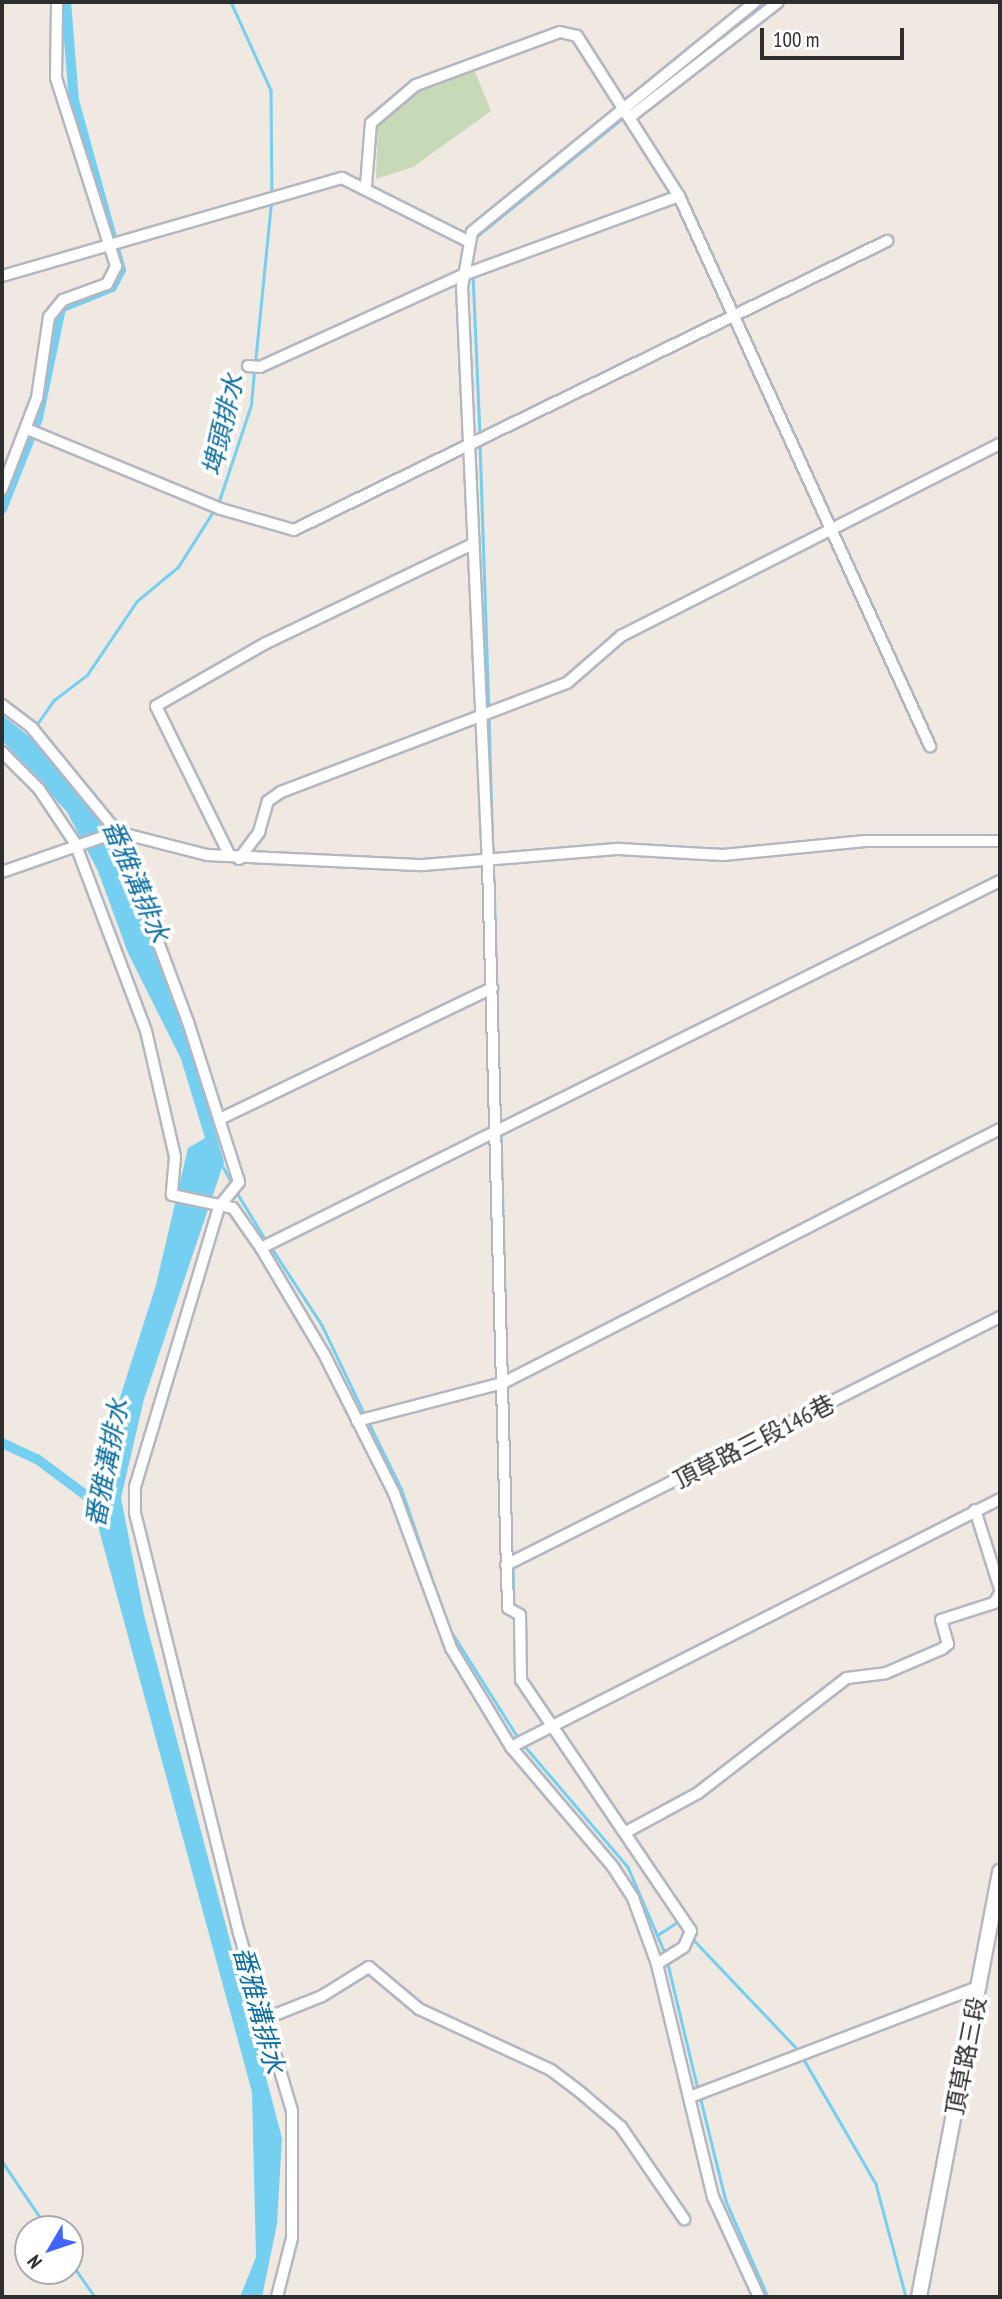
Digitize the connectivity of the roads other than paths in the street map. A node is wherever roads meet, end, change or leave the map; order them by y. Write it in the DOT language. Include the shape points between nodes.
graph roads {
  1 [pos="57,2"];
  2 [pos="755,2"];
  3 [pos="778,2"];
  4 [pos="627,113"];
  5 [pos="366,186"];
  6 [pos="679,197"];
  7 [pos="466,240"];
  8 [pos="887,241"];
  9 [pos="110,244"];
  10 [pos="463,275"];
  11 [pos="2,276"];
  12 [pos="735,317"];
  13 [pos="247,366"];
  14 [pos="32,431"];
  15 [pos="470,442"];
  16 [pos="1000,444"];
  17 [pos="2,489"];
  18 [pos="835,530"];
  19 [pos="473,544"];
  20 [pos="2,705"];
  21 [pos="483,720"];
  22 [pos="930,746"];
  23 [pos="2,752"];
  24 [pos="117,832"];
  25 [pos="1000,841"];
  26 [pos="75,843"];
  27 [pos="234,857"];
  28 [pos="488,864"];
  29 [pos="2,872"];
  30 [pos="1000,881"];
  31 [pos="492,988"];
  32 [pos="222,1118"];
  33 [pos="1000,1129"];
  34 [pos="495,1136"];
  35 [pos="219,1207"];
  36 [pos="267,1245"];
  37 [pos="1000,1317"];
  38 [pos="503,1383"];
  39 [pos="365,1421"];
  40 [pos="1000,1499"];
  41 [pos="975,1510"];
  42 [pos="506,1565"];
  43 [pos="1000,1591"];
  44 [pos="555,1725"];
  45 [pos="511,1747"];
  46 [pos="628,1831"];
  47 [pos="1000,1872"];
  48 [pos="657,1964"];
  49 [pos="980,1986"];
  50 [pos="267,2018"];
  51 [pos="696,2095"];
  52 [pos="684,2219"];
  53 [pos="277,2297"];
  54 [pos="759,2297"];
  55 [pos="919,2297"];
  1 -- 9 [label="street" via="56,78"];
  2 -- 4 [label="street"];
  3 -- 4 [label="street"];
  4 -- 5 [label="street" via="576,36 560,32 416,85 372,123"];
  4 -- 6 [label="street"];
  4 -- 7 [label="street"];
  5 -- 7 [label="street"];
  5 -- 9 [label="street" via="342,178"];
  6 -- 10 [label="street"];
  6 -- 12 [label="street"];
  7 -- 10 [label="street"];
  8 -- 12 [label="street"];
  9 -- 11 [label="street"];
  9 -- 14 [label="street" via="116,266 111,279 63,300 49,317"];
  10 -- 13 [label="street" via="260,367"];
  10 -- 15 [label="street"];
  12 -- 15 [label="street"];
  12 -- 18 [label="street"];
  14 -- 15 [label="street" via="217,508 294,530"];
  14 -- 17 [label="street"];
  15 -- 19 [label="street"];
  16 -- 18 [label="street"];
  18 -- 21 [label="street" via="621,636 567,683"];
  18 -- 22 [label="street"];
  19 -- 21 [label="street"];
  19 -- 27 [label="street" via="266,643 156,706"];
  20 -- 24 [label="street" via="32,728"];
  21 -- 27 [label="street" via="281,792 268,801 259,832"];
  21 -- 28 [label="street"];
  23 -- 26 [label="street" via="39,789"];
  24 -- 26 [label="street"];
  24 -- 27 [label="street" via="179,852"];
  24 -- 32 [label="street"];
  25 -- 28 [label="street" via="865,841 723,855 619,849"];
  26 -- 29 [label="street"];
  26 -- 35 [label="street" via="146,1031 175,1157 172,1195"];
  27 -- 28 [label="street"];
  28 -- 31 [label="street"];
  30 -- 34 [label="street"];
  31 -- 32 [label="street"];
  31 -- 34 [label="street"];
  32 -- 35 [label="street" via="236,1192"];
  33 -- 38 [label="street"];
  34 -- 36 [label="street"];
  34 -- 38 [label="street"];
  35 -- 36 [label="street" via="233,1208"];
  35 -- 50 [label="street" via="135,1487 135,1513 239,1933"];
  36 -- 39 [label="street"];
  37 -- 42 [label="street, 頂草路三段146巷"];
  38 -- 39 [label="street"];
  38 -- 42 [label="street"];
  39 -- 45 [label="street" via="451,1648"];
  40 -- 41 [label="street"];
  41 -- 43 [label="street"];
  41 -- 44 [label="street"];
  42 -- 44 [label="street" via="508,1608 520,1615 521,1680"];
  43 -- 46 [label="street" via="994,1603 941,1620 948,1644 942,1649 886,1673 847,1678 698,1793"];
  44 -- 45 [label="street"];
  44 -- 46 [label="street"];
  45 -- 48 [label="street" via="633,1898"];
  46 -- 48 [label="street" via="691,1931 684,1947"];
  47 -- 49 [label="street, 頂草路三段"];
  48 -- 51 [label="street"];
  49 -- 51 [label="street"];
  49 -- 55 [label="street, 頂草路三段"];
  50 -- 52 [label="street" via="322,1996 369,1967 419,2009 551,2070 570,2085 621,2127"];
  50 -- 53 [label="street" via="292,2111 295,2155 292,2238"];
  51 -- 54 [label="street" via="713,2197"];
}
